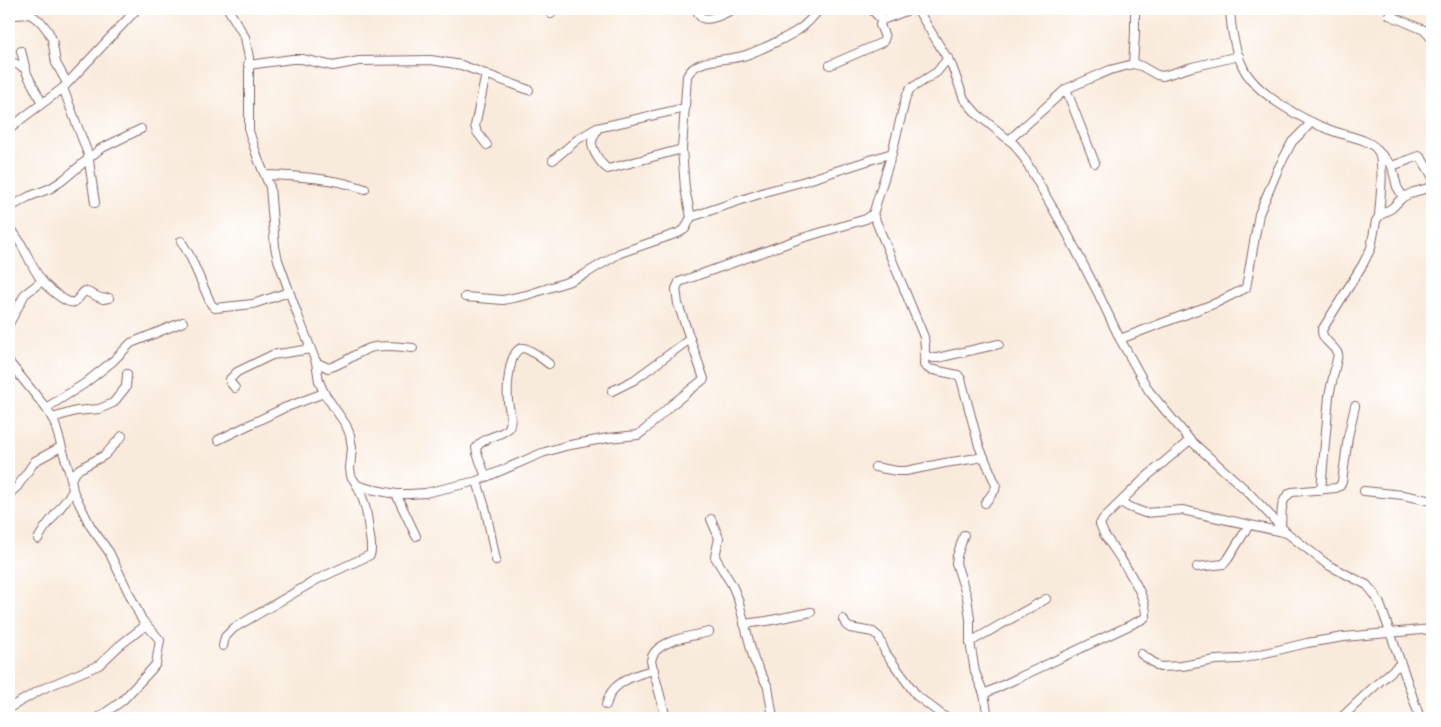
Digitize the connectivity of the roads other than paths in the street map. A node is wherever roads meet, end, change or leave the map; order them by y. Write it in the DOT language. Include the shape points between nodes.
graph roads {
  1 [pos="137,9"];
  2 [pos="228,9"];
  3 [pos="696,9"];
  4 [pos="734,9"];
  5 [pos="820,9"];
  6 [pos="871,9"];
  7 [pos="1136,9"];
  8 [pos="1230,9"];
  9 [pos="918,10"];
  10 [pos="9,11"];
  11 [pos="1389,15"];
  12 [pos="882,19"];
  13 [pos="1432,39"];
  14 [pos="21,51"];
  15 [pos="1239,56"];
  16 [pos="948,58"];
  17 [pos="9,61"];
  18 [pos="1133,64"];
  19 [pos="248,65"];
  20 [pos="830,66"];
  21 [pos="26,70"];
  22 [pos="486,74"];
  23 [pos="65,85"];
  24 [pos="1066,89"];
  25 [pos="529,90"];
  26 [pos="42,103"];
  27 [pos="684,108"];
  28 [pos="1312,122"];
  29 [pos="597,128"];
  30 [pos="141,129"];
  31 [pos="9,130"];
  32 [pos="1009,140"];
  33 [pos="488,145"];
  34 [pos="682,149"];
  35 [pos="892,152"];
  36 [pos="1379,152"];
  37 [pos="90,158"];
  38 [pos="553,160"];
  39 [pos="1095,162"];
  40 [pos="1392,166"];
  41 [pos="265,175"];
  42 [pos="1432,176"];
  43 [pos="1432,187"];
  44 [pos="365,189"];
  45 [pos="1403,197"];
  46 [pos="95,203"];
  47 [pos="9,208"];
  48 [pos="873,214"];
  49 [pos="1379,216"];
  50 [pos="691,217"];
  51 [pos="9,228"];
  52 [pos="181,241"];
  53 [pos="42,281"];
  54 [pos="289,292"];
  55 [pos="465,297"];
  56 [pos="109,298"];
  57 [pos="183,322"];
  58 [pos="9,324"];
  59 [pos="690,339"];
  60 [pos="1120,339"];
  61 [pos="999,344"];
  62 [pos="413,348"];
  63 [pos="311,349"];
  64 [pos="924,354"];
  65 [pos="9,362"];
  66 [pos="316,362"];
  67 [pos="549,364"];
  68 [pos="126,374"];
  69 [pos="235,388"];
  70 [pos="612,391"];
  71 [pos="324,392"];
  72 [pos="1355,406"];
  73 [pos="46,408"];
  74 [pos="52,418"];
  75 [pos="122,436"];
  76 [pos="218,440"];
  77 [pos="1190,440"];
  78 [pos="61,447"];
  79 [pos="984,457"];
  80 [pos="875,466"];
  81 [pos="486,477"];
  82 [pos="71,478"];
  83 [pos="478,480"];
  84 [pos="357,485"];
  85 [pos="1321,490"];
  86 [pos="73,491"];
  87 [pos="1364,491"];
  88 [pos="9,494"];
  89 [pos="396,494"];
  90 [pos="1432,501"];
  91 [pos="1120,502"];
  92 [pos="985,503"];
  93 [pos="711,519"];
  94 [pos="1249,525"];
  95 [pos="1284,530"];
  96 [pos="964,535"];
  97 [pos="416,536"];
  98 [pos="38,539"];
  99 [pos="496,560"];
  100 [pos="1197,567"];
  101 [pos="1046,599"];
  102 [pos="811,612"];
  103 [pos="843,620"];
  104 [pos="744,624"];
  105 [pos="146,625"];
  106 [pos="1432,629"];
  107 [pos="709,632"];
  108 [pos="1390,632"];
  109 [pos="970,642"];
  110 [pos="223,646"];
  111 [pos="1141,654"];
  112 [pos="1400,664"];
  113 [pos="654,670"];
  114 [pos="984,694"];
  115 [pos="606,705"];
  116 [pos="9,708"];
  117 [pos="98,718"];
  118 [pos="666,718"];
  119 [pos="773,718"];
  120 [pos="946,718"];
  121 [pos="984,718"];
  122 [pos="1340,718"];
  123 [pos="1420,718"];
  1 -- 23 [label="street"];
  2 -- 19 [label="street" via="246,38"];
  3 -- 4 [label="street" via="702,19 707,19"];
  5 -- 27 [label="street" via="792,34 744,56 694,67 687,76"];
  6 -- 12 [label="street"];
  7 -- 18 [label="street"];
  8 -- 15 [label="street"];
  9 -- 12 [label="street"];
  9 -- 16 [label="street"];
  10 -- 23 [label="street" via="15,15 30,14 41,22 52,39 56,63"];
  11 -- 13 [label="street" via="1424,30"];
  12 -- 20 [label="street" via="883,42"];
  14 -- 21 [label="street"];
  15 -- 18 [label="street" via="1163,76"];
  15 -- 28 [label="street" via="1249,78 1270,97"];
  16 -- 32 [label="street" via="964,99"];
  16 -- 35 [label="street" via="937,72 910,88"];
  17 -- 21 [label="street"];
  18 -- 24 [label="street"];
  19 -- 22 [label="street" via="292,59 333,66 354,62 431,60 461,65"];
  19 -- 41 [label="street" via="249,131"];
  21 -- 26 [label="street"];
  22 -- 25 [label="street"];
  22 -- 33 [label="street" via="476,126"];
  23 -- 26 [label="street"];
  23 -- 37 [label="street"];
  24 -- 32 [label="street"];
  24 -- 39 [label="street"];
  26 -- 31 [label="street"];
  27 -- 29 [label="street"];
  27 -- 34 [label="street"];
  28 -- 36 [label="street" via="1372,144"];
  28 -- 60 [label="street" via="1292,142 1259,214 1246,288 1216,303"];
  29 -- 34 [label="street" via="592,146 608,169"];
  29 -- 38 [label="street"];
  30 -- 37 [label="street" via="104,147"];
  32 -- 60 [label="street" via="1024,158 1053,207"];
  34 -- 50 [label="street"];
  35 -- 48 [label="street"];
  35 -- 50 [label="street"];
  36 -- 40 [label="street"];
  36 -- 49 [label="street"];
  37 -- 46 [label="street"];
  37 -- 47 [label="street" via="51,188 28,196"];
  40 -- 42 [label="street" via="1418,156"];
  40 -- 45 [label="street"];
  41 -- 44 [label="street" via="323,178"];
  41 -- 54 [label="street" via="270,187 275,248"];
  43 -- 45 [label="street"];
  45 -- 49 [label="street"];
  48 -- 59 [label="street" via="680,282 676,289 678,304"];
  48 -- 64 [label="street" via="924,337"];
  49 -- 85 [label="street" via="1367,256 1322,330 1322,336 1338,354 1329,396"];
  50 -- 55 [label="street" via="685,229 678,233 624,251 570,281 503,300"];
  51 -- 53 [label="street"];
  52 -- 54 [label="street" via="215,308 253,304"];
  53 -- 56 [label="street" via="71,303 85,291 103,299"];
  53 -- 58 [label="street" via="25,294"];
  54 -- 63 [label="street"];
  57 -- 73 [label="street" via="131,343 96,375"];
  59 -- 70 [label="street" via="634,380"];
  59 -- 81 [label="street" via="704,379 642,433 565,446"];
  60 -- 77 [label="street" via="1149,391"];
  61 -- 64 [label="street" via="937,358"];
  62 -- 66 [label="street" via="372,347 328,368"];
  63 -- 66 [label="street"];
  63 -- 69 [label="street" via="272,355 237,372 230,379"];
  64 -- 79 [label="street" via="926,367 960,376"];
  65 -- 73 [label="street"];
  66 -- 71 [label="street"];
  67 -- 81 [label="street" via="525,348 515,353 508,385 510,428 482,441 476,448"];
  68 -- 74 [label="street" via="126,387 113,402 99,409"];
  71 -- 76 [label="street"];
  71 -- 84 [label="street" via="350,435 351,476"];
  72 -- 85 [label="street" via="1342,482 1336,488"];
  73 -- 74 [label="street"];
  74 -- 78 [label="street"];
  75 -- 82 [label="street" via="105,455 79,468"];
  77 -- 91 [label="street"];
  77 -- 95 [label="street" via="1247,491"];
  78 -- 82 [label="street"];
  78 -- 88 [label="street" via="35,461 18,487"];
  79 -- 80 [label="street" via="906,472"];
  79 -- 92 [label="street" via="996,485"];
  81 -- 83 [label="street"];
  82 -- 86 [label="street"];
  83 -- 89 [label="street" via="425,493"];
  83 -- 99 [label="street"];
  84 -- 89 [label="street"];
  84 -- 110 [label="street" via="366,504 372,548 370,555 326,575 234,628 225,637"];
  85 -- 95 [label="street" via="1292,492 1286,496 1283,501"];
  86 -- 98 [label="street"];
  86 -- 105 [label="street"];
  87 -- 90 [label="street"];
  89 -- 97 [label="street"];
  91 -- 94 [label="street" via="1145,513 1182,510"];
  91 -- 114 [label="street" via="1100,524 1140,591 1146,616"];
  93 -- 104 [label="street" via="719,538 715,557 732,585"];
  94 -- 95 [label="street"];
  94 -- 100 [label="street" via="1224,564"];
  95 -- 108 [label="street" via="1328,564 1367,585 1380,604"];
  96 -- 109 [label="street" via="956,563 967,597"];
  101 -- 109 [label="street"];
  102 -- 104 [label="street"];
  103 -- 120 [label="street" via="850,628 874,632 879,636 885,652 917,696"];
  104 -- 119 [label="street" via="754,660 768,687"];
  105 -- 116 [label="street" via="99,665"];
  105 -- 117 [label="street" via="160,640 155,665 122,701"];
  106 -- 108 [label="street"];
  107 -- 113 [label="street" via="663,646 652,656"];
  108 -- 111 [label="street" via="1182,666 1160,667"];
  108 -- 112 [label="street"];
  109 -- 114 [label="street" via="975,672"];
  112 -- 122 [label="street"];
  112 -- 123 [label="street"];
  113 -- 115 [label="street" via="637,675 616,688"];
  113 -- 118 [label="street"];
  114 -- 121 [label="street"];
}
